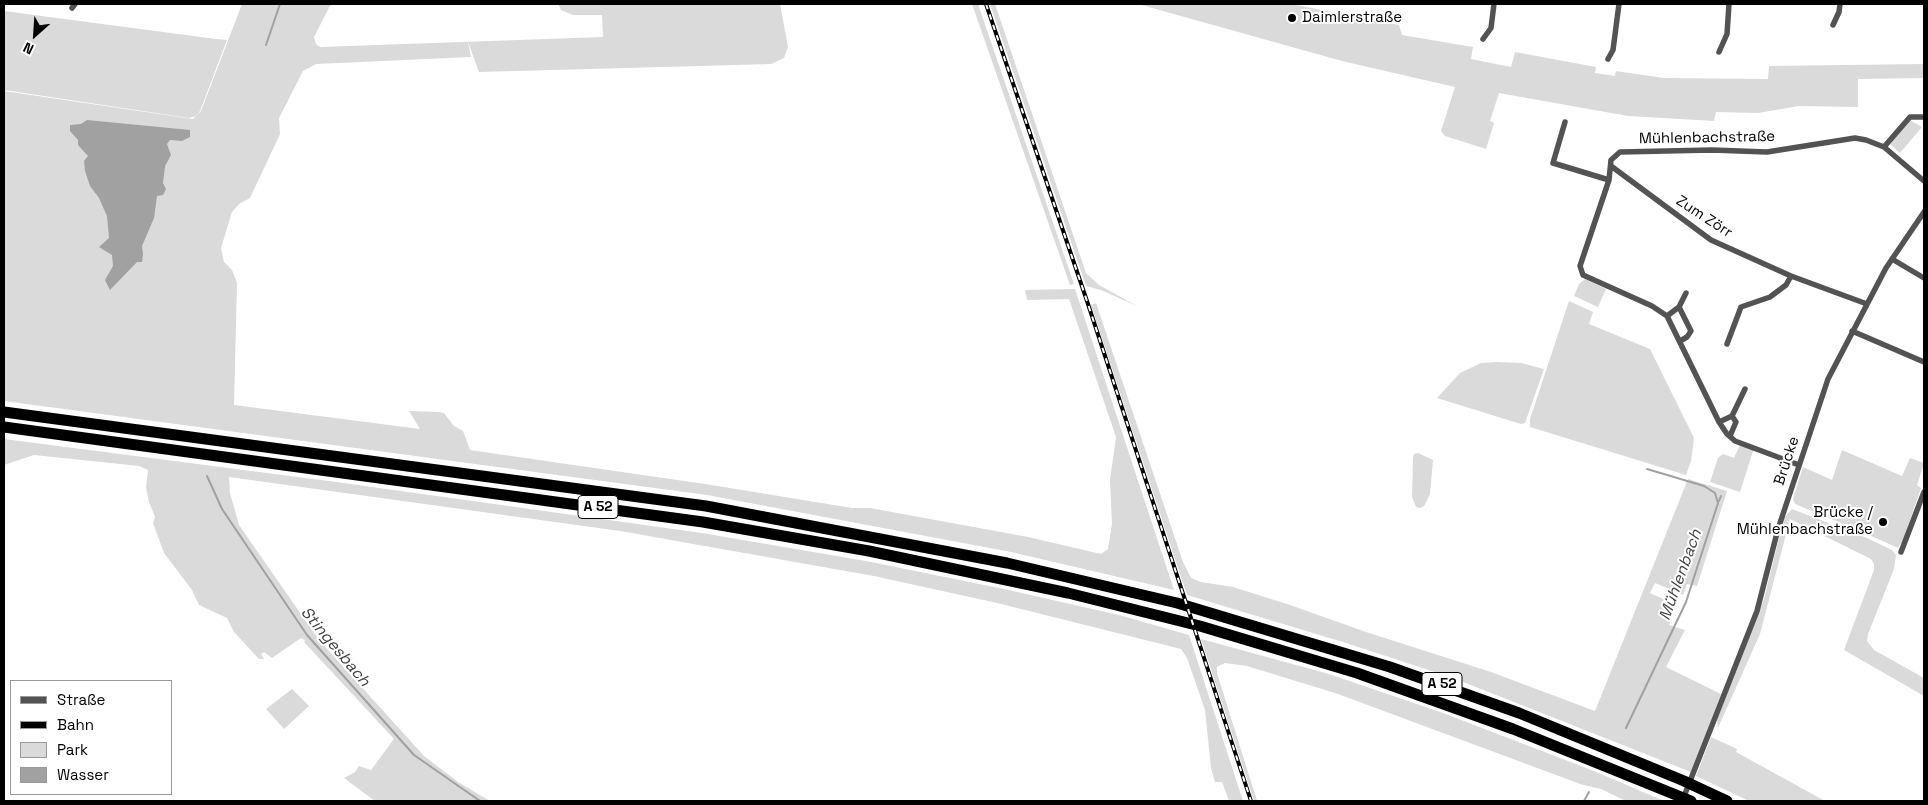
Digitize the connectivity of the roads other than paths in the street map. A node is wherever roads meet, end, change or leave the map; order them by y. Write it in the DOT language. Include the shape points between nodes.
graph roads {
  1 [pos="1494,4"];
  2 [pos="1619,4"];
  3 [pos="1729,4"];
  4 [pos="1840,4"];
  5 [pos="1833,25"];
  6 [pos="1483,38"];
  7 [pos="1719,52"];
  8 [pos="1608,59"];
  9 [pos="1924,117"];
  10 [pos="1565,122"];
  11 [pos="1884,147"];
  12 [pos="1611,166"];
  13 [pos="1609,180"];
  14 [pos="1924,181"];
  15 [pos="1924,212"];
  16 [pos="1892,259"];
  17 [pos="1792,276"];
  18 [pos="1924,278"];
  19 [pos="1686,293"];
  20 [pos="1866,304"];
  21 [pos="1679,306"];
  22 [pos="1667,316"];
  23 [pos="1852,330"];
  24 [pos="1680,341"];
  25 [pos="1727,344"];
  26 [pos="1924,362"];
  27 [pos="1745,389"];
  28 [pos="4,412"];
  29 [pos="1732,416"];
  30 [pos="1719,422"];
  31 [pos="4,428"];
  32 [pos="1730,436"];
  33 [pos="1799,465"];
  34 [pos="1924,492"];
  35 [pos="1901,552"];
  36 [pos="1686,800"];
  37 [pos="1727,801"];
  1 -- 6 [label="street" via="1491,28"];
  2 -- 8 [label="street" via="1613,50"];
  3 -- 7 [label="street" via="1727,34"];
  4 -- 5 [label="street"];
  9 -- 11 [label="street" via="1910,117"];
  10 -- 13 [label="street" via="1553,163"];
  11 -- 12 [label="street, Mühlenbachstraße" via="1856,138 1767,152 1620,152 1614,155"];
  11 -- 14 [label="street, Mühlenbachstraße"];
  12 -- 13 [label="street"];
  12 -- 17 [label="street, Zum Zörr" via="1711,240"];
  13 -- 22 [label="street" via="1582,258 1583,275"];
  15 -- 16 [label="street, Brücke"];
  16 -- 18 [label="street"];
  16 -- 20 [label="street, Brücke"];
  17 -- 20 [label="street, Zum Zörr"];
  17 -- 25 [label="street" via="1770,297 1741,308"];
  19 -- 21 [label="street"];
  20 -- 23 [label="street, Brücke"];
  21 -- 22 [label="street"];
  21 -- 24 [label="street" via="1691,331"];
  22 -- 24 [label="street"];
  23 -- 26 [label="street"];
  23 -- 33 [label="street, Brücke" via="1828,379"];
  24 -- 30 [label="street"];
  27 -- 29 [label="street"];
  28 -- 37 [label="highway, A 52" via="706,506 998,561 1177,603 1453,688"];
  29 -- 30 [label="street"];
  29 -- 32 [label="street" via="1736,422"];
  30 -- 32 [label="street"];
  31 -- 36 [label="highway, A 52" via="704,522 977,573 1185,622 1349,670 1446,703"];
  32 -- 33 [label="street" via="1735,441"];
  33 -- 36 [label="street, Brücke" via="1757,611 1697,762"];
  34 -- 35 [label="street"];
}
